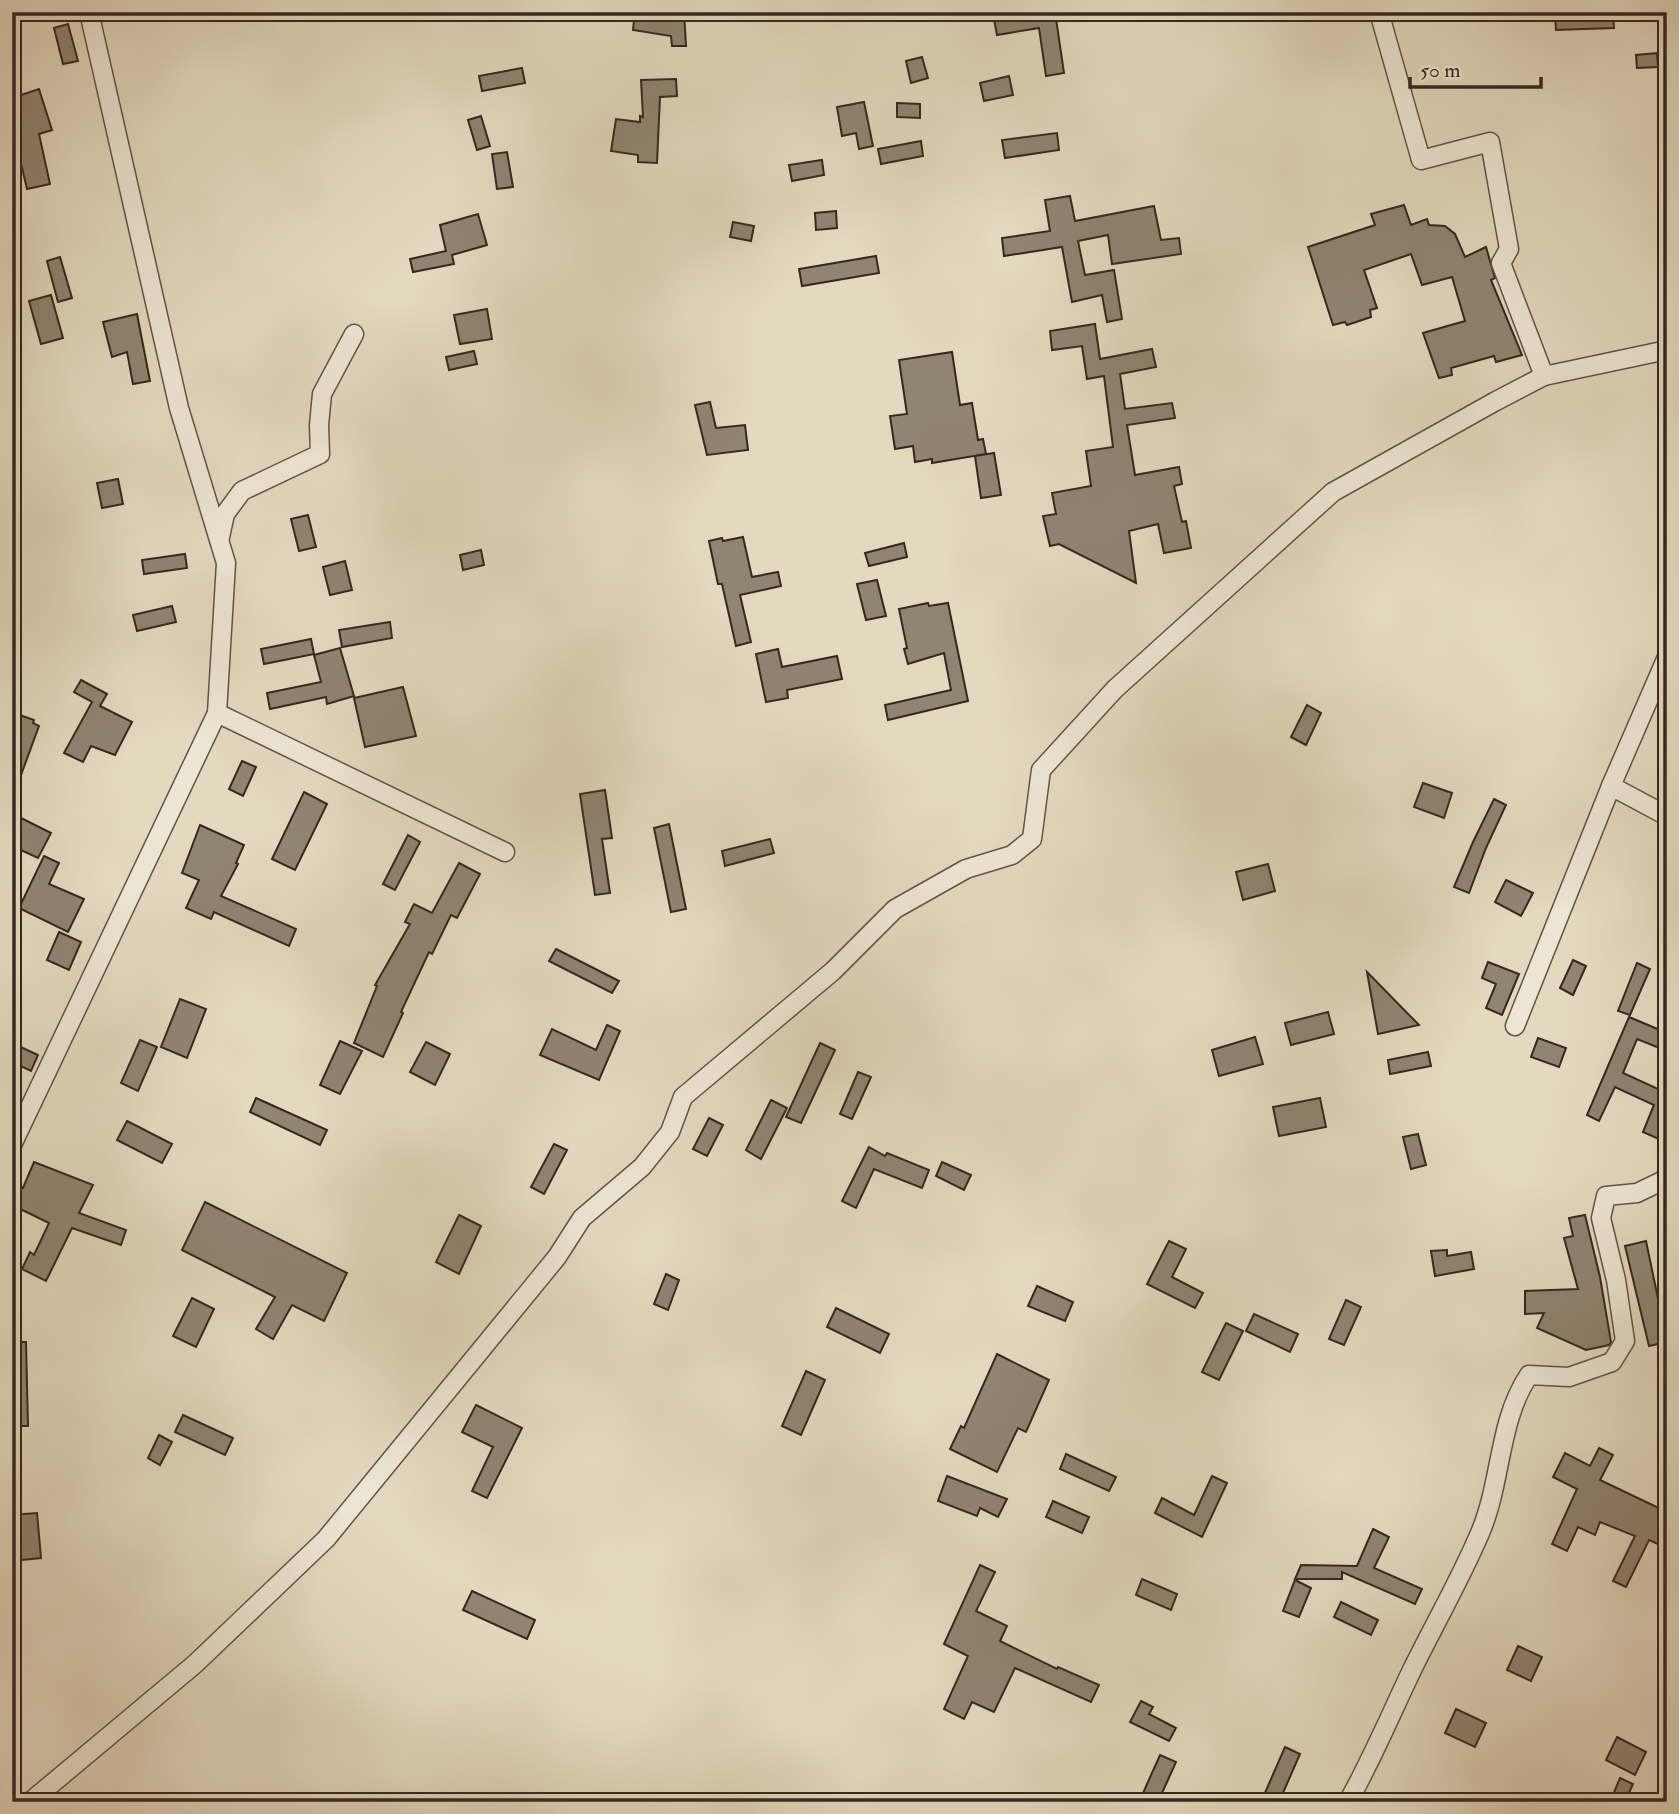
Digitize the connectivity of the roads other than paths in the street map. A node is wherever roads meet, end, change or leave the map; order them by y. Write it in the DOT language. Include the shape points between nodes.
graph roads {
  1 [pos="89,12"];
  2 [pos="1379,12"];
  3 [pos="355,334"];
  4 [pos="1667,351"];
  5 [pos="1544,376"];
  6 [pos="219,541"];
  7 [pos="1667,657"];
  8 [pos="217,713"];
  9 [pos="1611,786"];
  10 [pos="1667,816"];
  11 [pos="505,852"];
  12 [pos="1515,1026"];
  13 [pos="12,1145"];
  14 [pos="1667,1174"];
  15 [pos="30,1802"];
  16 [pos="1348,1802"];
  1 -- 6 [label="street" via="179,408"];
  2 -- 5 [label="street" via="1421,160 1490,142 1509,250 1501,263"];
  3 -- 6 [label="street" via="322,394 320,454 242,491 225,514"];
  4 -- 5 [label="street"];
  5 -- 15 [label="street" via="1333,492 1115,689 1041,770 1032,839 1012,855 966,869 895,909 833,971 683,1097 663,1141 642,1167 582,1218 557,1257 326,1539 195,1664"];
  6 -- 8 [label="street" via="226,563"];
  7 -- 9 [label="street"];
  8 -- 11 [label="street"];
  8 -- 13 [label="street"];
  9 -- 10 [label="street"];
  9 -- 12 [label="street"];
  14 -- 16 [label="street" via="1637,1193 1606,1195 1601,1218 1625,1341 1612,1362 1569,1377 1529,1375 1516,1394 1481,1531"];
}
